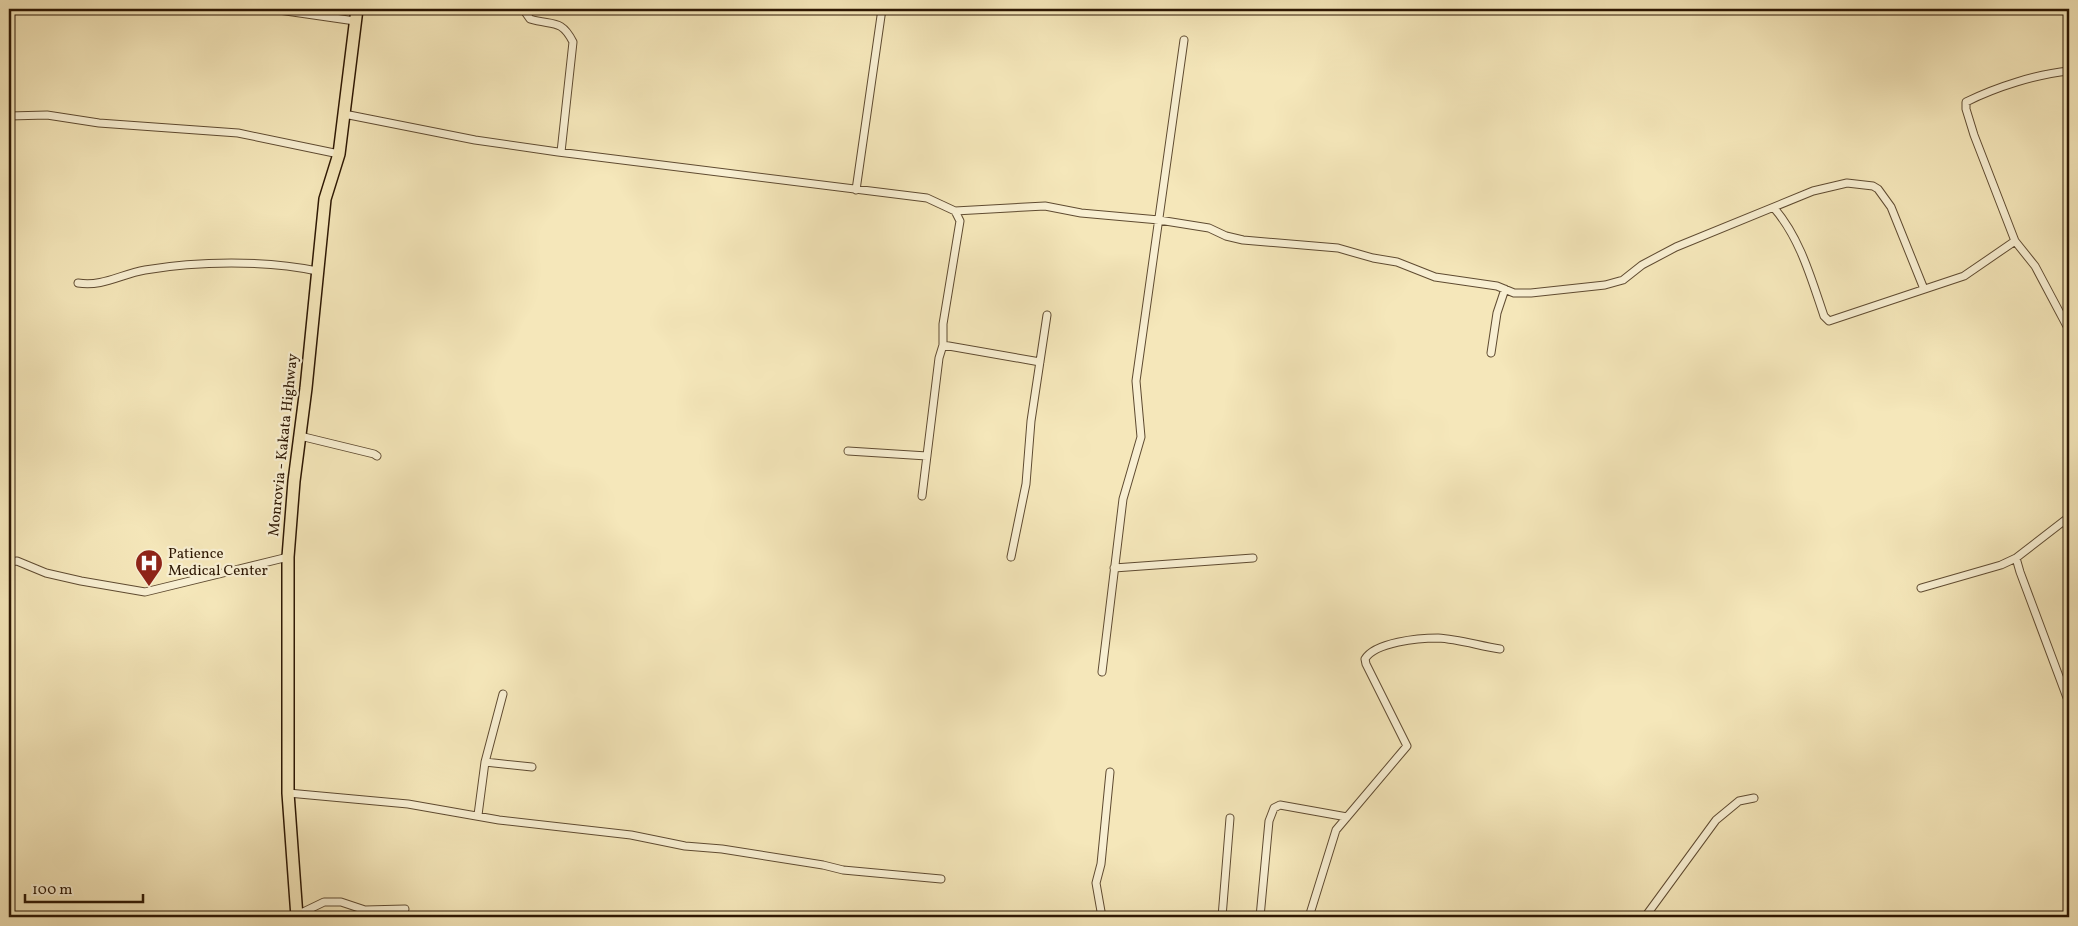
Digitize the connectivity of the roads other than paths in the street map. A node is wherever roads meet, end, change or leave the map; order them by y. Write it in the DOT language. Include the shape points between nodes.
graph roads {
  1 [pos="272,9"];
  2 [pos="357,9"];
  3 [pos="523,9"];
  4 [pos="882,9"];
  5 [pos="355,21"];
  6 [pos="1184,40"];
  7 [pos="2069,71"];
  8 [pos="344,114"];
  9 [pos="9,116"];
  10 [pos="561,152"];
  11 [pos="339,154"];
  12 [pos="9,155"];
  13 [pos="9,160"];
  14 [pos="856,190"];
  15 [pos="1774,208"];
  16 [pos="955,210"];
  17 [pos="1160,220"];
  18 [pos="2015,241"];
  19 [pos="317,271"];
  20 [pos="78,283"];
  21 [pos="1505,289"];
  22 [pos="1924,289"];
  23 [pos="1047,315"];
  24 [pos="2069,330"];
  25 [pos="943,345"];
  26 [pos="1491,353"];
  27 [pos="1040,362"];
  28 [pos="300,436"];
  29 [pos="848,451"];
  30 [pos="377,456"];
  31 [pos="927,456"];
  32 [pos="922,496"];
  33 [pos="2069,517"];
  34 [pos="288,557"];
  35 [pos="1011,557"];
  36 [pos="1253,558"];
  37 [pos="2016,558"];
  38 [pos="9,562"];
  39 [pos="1114,568"];
  40 [pos="1921,588"];
  41 [pos="1500,649"];
  42 [pos="1102,672"];
  43 [pos="503,694"];
  44 [pos="2069,703"];
  45 [pos="485,762"];
  46 [pos="532,767"];
  47 [pos="1110,772"];
  48 [pos="288,794"];
  49 [pos="1754,798"];
  50 [pos="478,816"];
  51 [pos="1347,817"];
  52 [pos="1230,818"];
  53 [pos="941,879"];
  54 [pos="405,909"];
  55 [pos="297,916"];
  56 [pos="1102,917"];
  57 [pos="1222,917"];
  58 [pos="1260,917"];
  59 [pos="1309,917"];
  60 [pos="1646,917"];
  1 -- 5 [label="street"];
  2 -- 5 [label="highway, Monrovia - Kakata Highway"];
  3 -- 10 [label="street" via="530,19 566,29 573,42"];
  4 -- 14 [label="street"];
  5 -- 8 [label="highway, Monrovia - Kakata Highway"];
  6 -- 17 [label="street"];
  7 -- 18 [label="street" via="1985,92 1966,102 1974,135"];
  8 -- 10 [label="street" via="475,140"];
  8 -- 11 [label="highway, Monrovia - Kakata Highway"];
  9 -- 11 [label="street" via="47,115 99,123 238,134"];
  10 -- 14 [label="street"];
  11 -- 19 [label="highway, Monrovia - Kakata Highway" via="325,199"];
  12 -- 13 [label="street"];
  14 -- 16 [label="street" via="927,198"];
  15 -- 21 [label="street" via="1676,247 1624,280 1531,293 1514,293"];
  15 -- 22 [label="street" via="1813,191 1840,185 1859,184 1878,189 1891,207"];
  15 -- 22 [label="street" via="1785,221 1800,250 1824,316 1829,320"];
  16 -- 17 [label="street" via="1045,206"];
  16 -- 25 [label="street" via="960,221 943,324"];
  17 -- 21 [label="street" via="1209,228 1243,240 1338,248 1397,262 1434,276"];
  17 -- 39 [label="street" via="1136,381 1141,437 1123,499"];
  18 -- 22 [label="street" via="1964,276"];
  18 -- 24 [label="street" via="2034,266"];
  19 -- 20 [label="street" via="297,267 192,264 132,272 98,284"];
  19 -- 28 [label="highway, Monrovia - Kakata Highway"];
  21 -- 26 [label="street" via="1497,313"];
  23 -- 27 [label="street"];
  25 -- 27 [label="street"];
  25 -- 31 [label="street"];
  27 -- 35 [label="street" via="1026,484"];
  28 -- 30 [label="street"];
  28 -- 34 [label="highway, Monrovia - Kakata Highway"];
  29 -- 31 [label="street"];
  31 -- 32 [label="street"];
  33 -- 37 [label="street"];
  34 -- 38 [label="street" via="145,592 82,581 46,573 16,561"];
  34 -- 48 [label="highway, Monrovia - Kakata Highway"];
  36 -- 39 [label="street"];
  37 -- 40 [label="street" via="1985,571"];
  37 -- 44 [label="street"];
  39 -- 42 [label="street"];
  41 -- 51 [label="street" via="1439,638 1398,643 1368,654 1366,664 1407,746"];
  43 -- 45 [label="street"];
  45 -- 46 [label="street"];
  45 -- 50 [label="street"];
  47 -- 56 [label="street" via="1101,864 1096,883"];
  48 -- 50 [label="street" via="408,804"];
  48 -- 55 [label="highway, Monrovia - Kakata Highway"];
  49 -- 60 [label="street" via="1739,801 1716,820"];
  50 -- 53 [label="street" via="631,835 685,846 722,848 844,870"];
  51 -- 58 [label="street" via="1280,805 1274,808 1269,821"];
  51 -- 59 [label="street" via="1336,830"];
  52 -- 57 [label="street"];
  54 -- 55 [label="street" via="366,910 341,902 324,902"];
}
